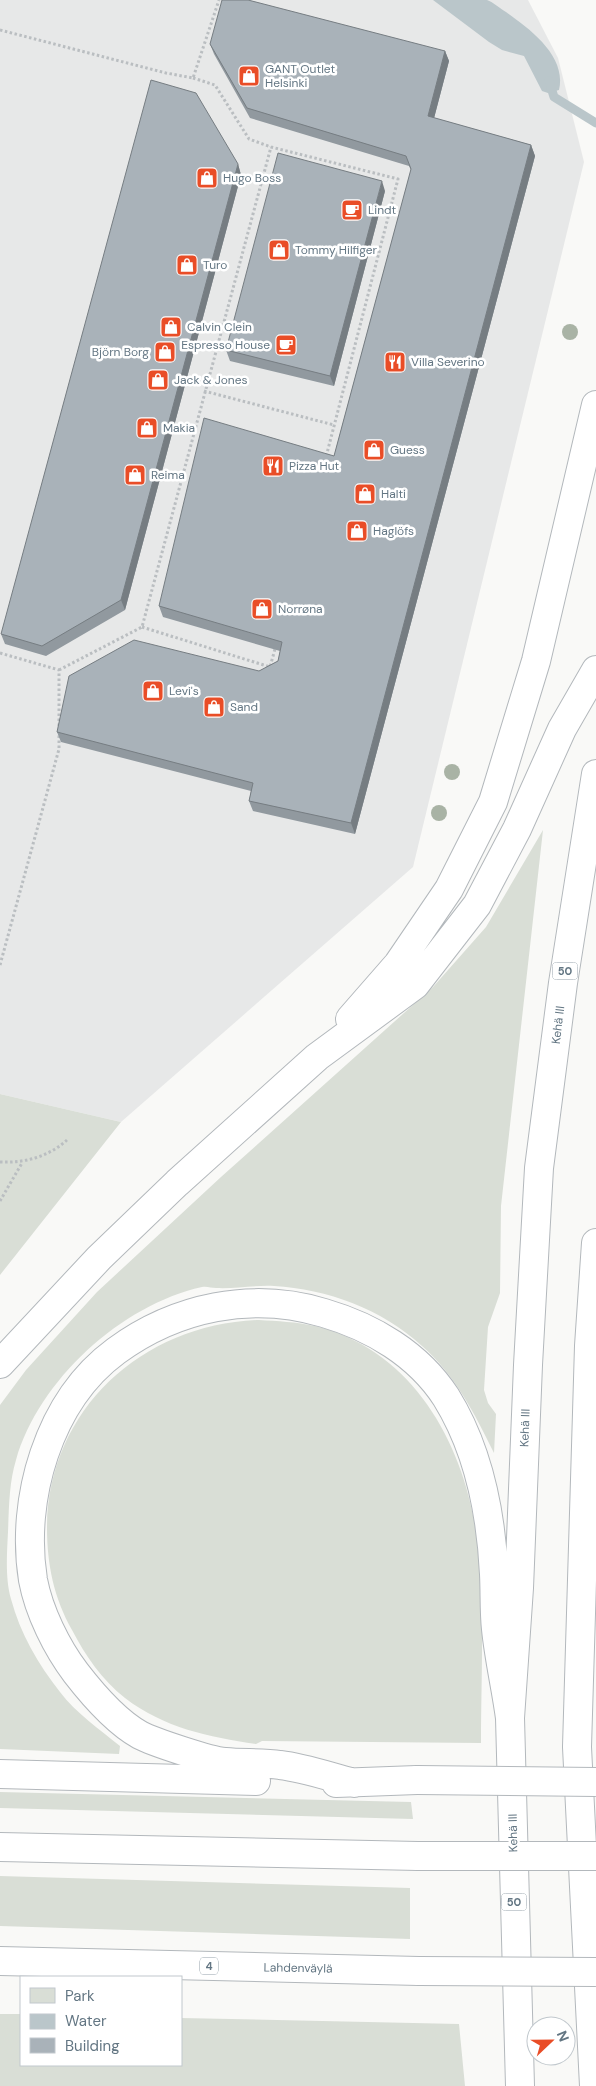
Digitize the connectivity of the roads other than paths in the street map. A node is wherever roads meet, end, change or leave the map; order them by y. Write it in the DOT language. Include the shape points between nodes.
graph roads {
  1 [pos="596,405"];
  2 [pos="596,670"];
  3 [pos="596,774"];
  4 [pos="317,1057"];
  5 [pos="596,1243"];
  6 [pos="23,1338"];
  7 [pos="0,1364"];
  8 [pos="0,1375"];
  9 [pos="510,1718"];
  10 [pos="0,1774"];
  11 [pos="596,1775"];
  12 [pos="596,1782"];
  13 [pos="354,1783"];
  14 [pos="0,1847"];
  15 [pos="590,1867"];
  16 [pos="0,1961"];
  17 [pos="596,1972"];
  18 [pos="520,2086"];
  19 [pos="594,2086"];
  1 -- 4 [label="highway" via="536,661 493,802 449,889 398,964"];
  2 -- 4 [label="highway" via="562,729 517,829 477,905 415,985"];
  3 -- 9 [label="highway, Kehä III / 50" via="563,983 539,1168"];
  4 -- 6 [label="highway" via="156,1203"];
  5 -- 15 [label="highway" via="589,1356 577,1747"];
  6 -- 7 [label="highway"];
  6 -- 8 [label="highway"];
  9 -- 13 [label="highway" via="496,1628 492,1546 480,1476 466,1434 444,1394 415,1362 382,1336 352,1322 275,1302 222,1306 190,1313 154,1327 113,1352 84,1382 61,1416 45,1452 34,1491 29,1537 33,1582 46,1620 67,1661 98,1702 140,1735 221,1762 281,1765"];
  9 -- 18 [label="highway, Kehä III / 50"];
  10 -- 13 [label="highway"];
  11 -- 15 [label="highway"];
  12 -- 13 [label="highway, bridge" via="417,1780"];
  14 -- 15 [label="highway, bridge" via="418,1856"];
  15 -- 19 [label="highway"];
  16 -- 17 [label="highway, Lahdenväylä / 4, bridge"];
}
